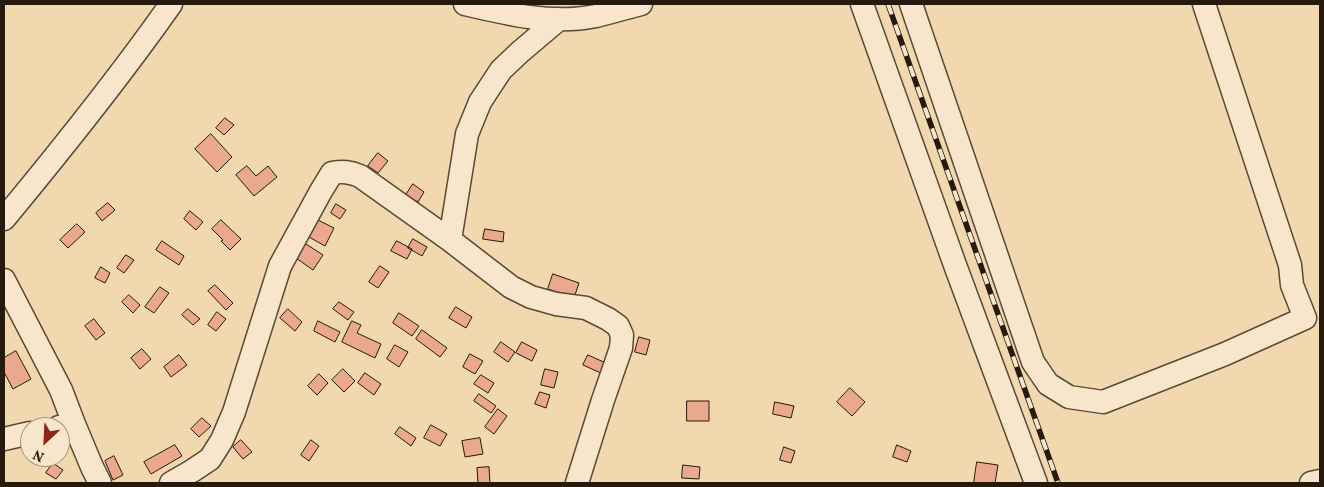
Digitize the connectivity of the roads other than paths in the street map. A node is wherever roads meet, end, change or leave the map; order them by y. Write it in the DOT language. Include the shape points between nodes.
graph roads {
  1 [pos="171,4"];
  2 [pos="465,4"];
  3 [pos="641,4"];
  4 [pos="846,4"];
  5 [pos="911,4"];
  6 [pos="1204,4"];
  7 [pos="864,10"];
  8 [pos="559,19"];
  9 [pos="4,219"];
  10 [pos="450,240"];
  11 [pos="4,280"];
  12 [pos="1312,315"];
  13 [pos="65,417"];
  14 [pos="70,431"];
  15 [pos="20,436"];
  16 [pos="4,439"];
  17 [pos="1320,480"];
  18 [pos="100,483"];
  19 [pos="171,483"];
  20 [pos="577,483"];
  21 [pos="1036,483"];
  22 [pos="1311,483"];
  1 -- 9 [label="street" via="137,52"];
  2 -- 8 [label="street" via="531,18"];
  3 -- 8 [label="street" via="594,16"];
  4 -- 7 [label="street"];
  5 -- 12 [label="street" via="1033,362 1048,384 1068,397 1103,402 1225,354"];
  6 -- 12 [label="street" via="1290,265 1292,285"];
  7 -- 21 [label="street"];
  8 -- 10 [label="street" via="501,70 480,102 467,134"];
  10 -- 19 [label="street" via="360,176 342,171 332,173 280,266 234,412 222,440 210,459"];
  10 -- 20 [label="street" via="511,287 556,304 586,308 618,326 622,335 621,348"];
  11 -- 13 [label="street" via="61,390"];
  14 -- 18 [label="street"];
  15 -- 16 [label="street"];
  17 -- 22 [label="street"];
}
